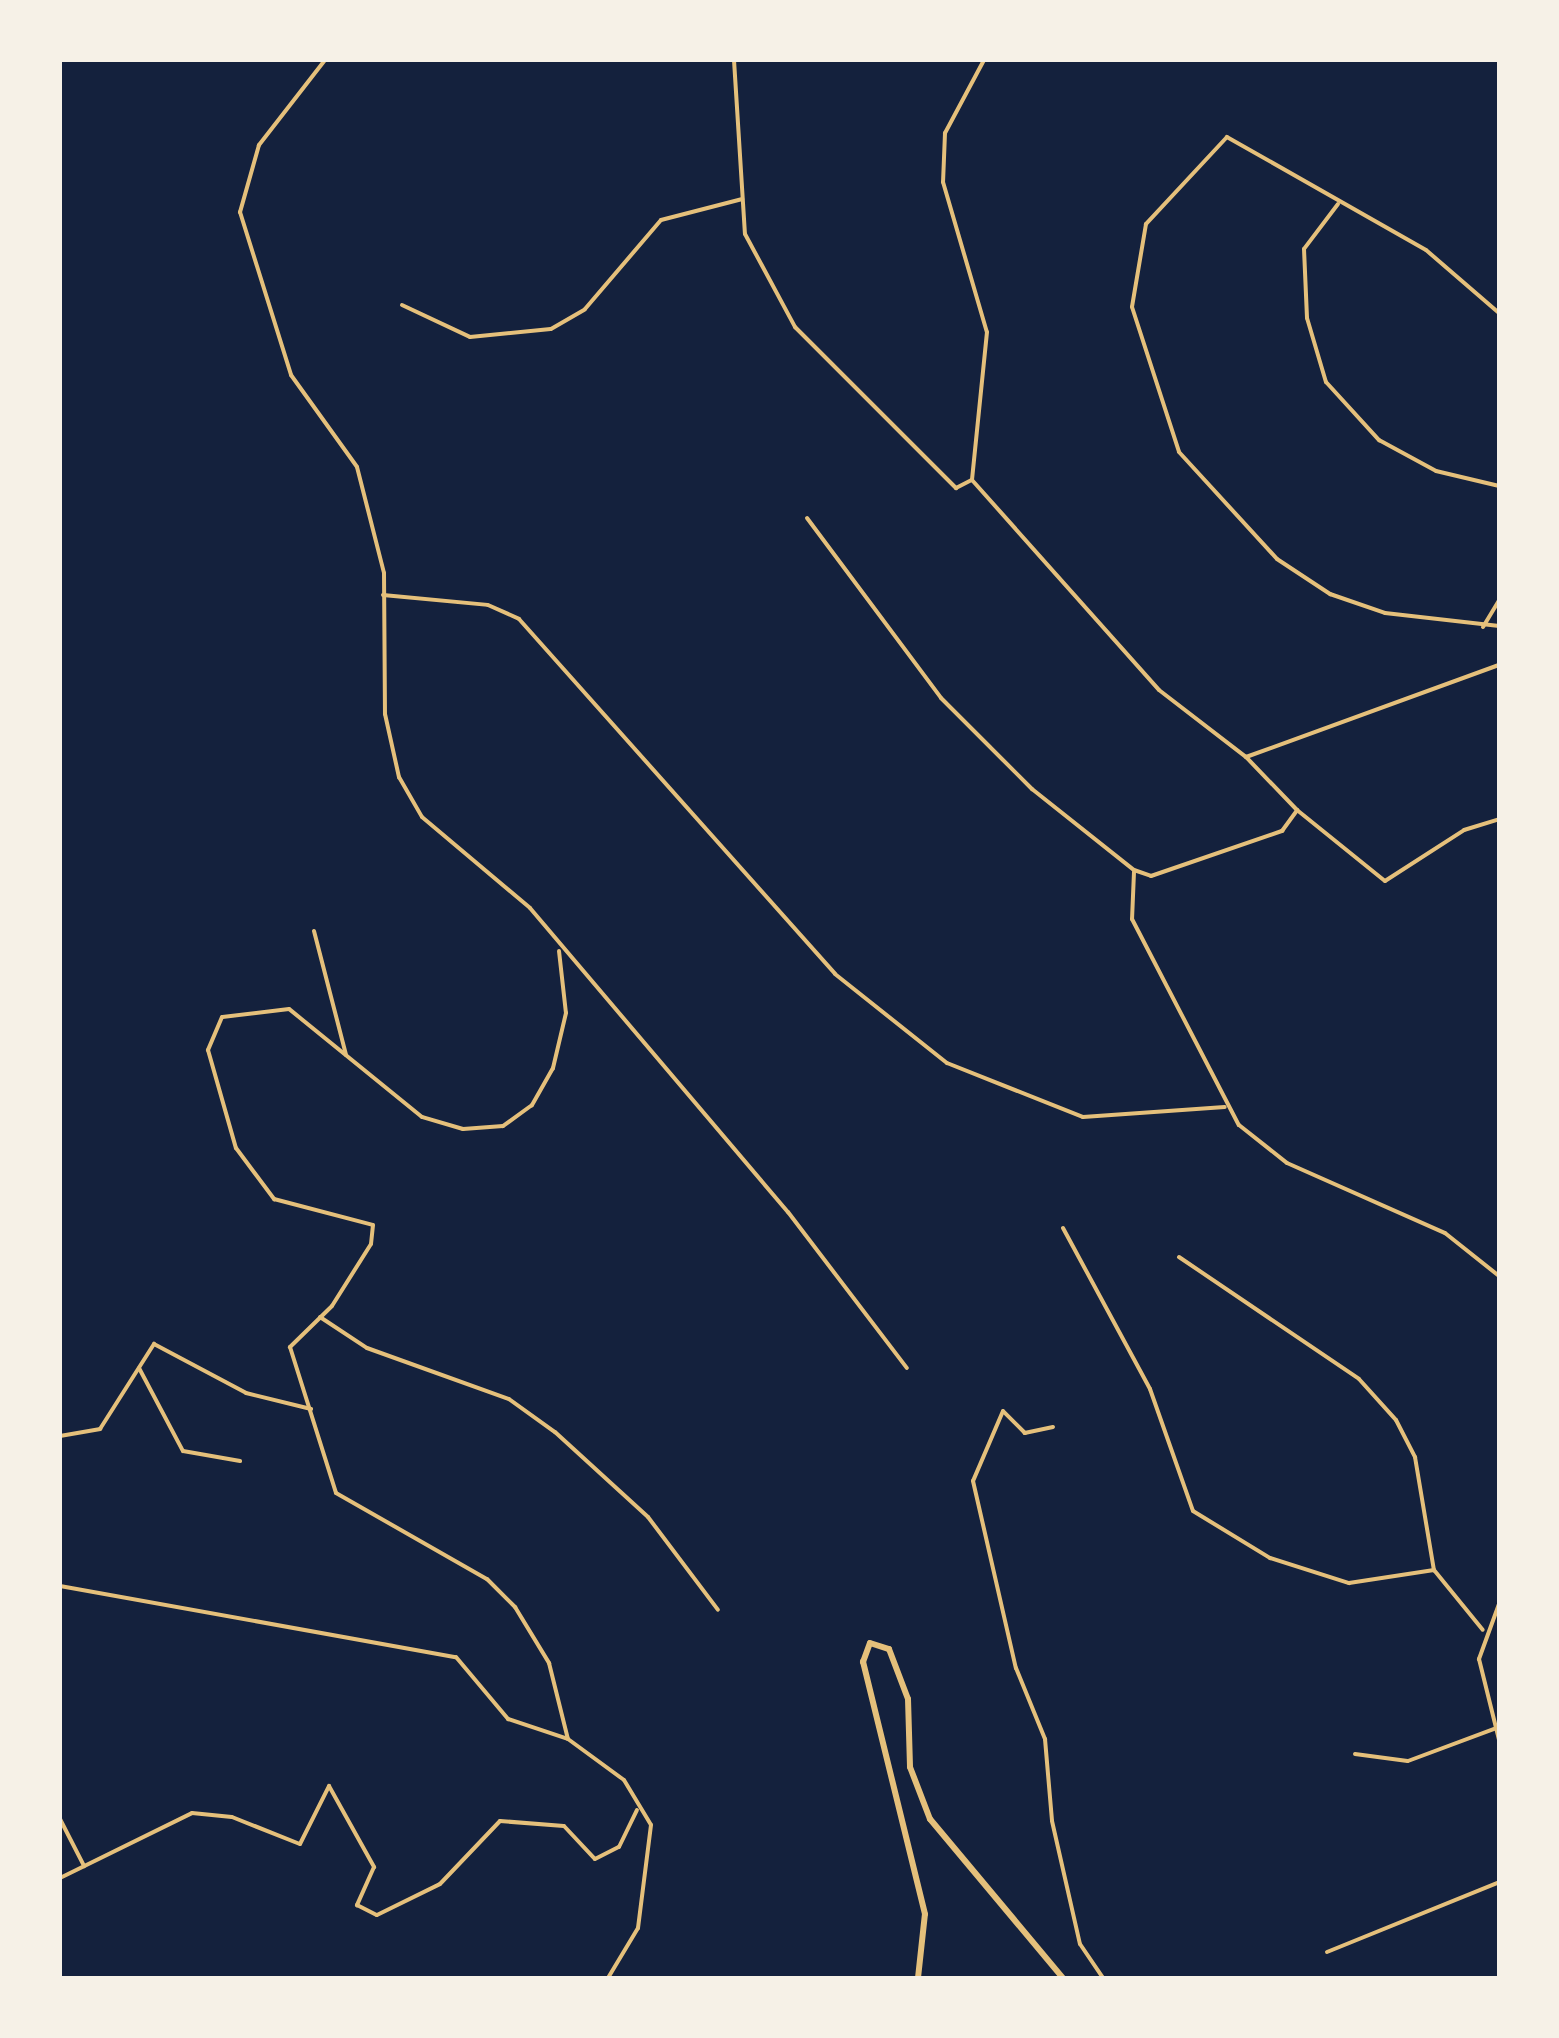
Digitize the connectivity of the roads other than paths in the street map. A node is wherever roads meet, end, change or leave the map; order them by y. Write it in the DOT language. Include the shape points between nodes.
graph roads {
  1 [pos="324,60"];
  2 [pos="734,60"];
  3 [pos="984,60"];
  4 [pos="742,199"];
  5 [pos="1338,204"];
  6 [pos="402,305"];
  7 [pos="1499,314"];
  8 [pos="972,480"];
  9 [pos="1499,486"];
  10 [pos="807,518"];
  11 [pos="383,595"];
  12 [pos="1499,600"];
  13 [pos="1499,626"];
  14 [pos="1483,627"];
  15 [pos="1499,665"];
  16 [pos="1246,757"];
  17 [pos="1297,810"];
  18 [pos="1499,820"];
  19 [pos="1134,870"];
  20 [pos="314,931"];
  21 [pos="560,951"];
  22 [pos="346,1055"];
  23 [pos="1225,1108"];
  24 [pos="1063,1228"];
  25 [pos="1179,1257"];
  26 [pos="1499,1276"];
  27 [pos="320,1317"];
  28 [pos="140,1368"];
  29 [pos="906,1368"];
  30 [pos="312,1410"];
  31 [pos="1053,1427"];
  32 [pos="60,1436"];
  33 [pos="240,1460"];
  34 [pos="1434,1570"];
  35 [pos="60,1586"];
  36 [pos="1499,1604"];
  37 [pos="718,1610"];
  38 [pos="1483,1630"];
  39 [pos="1497,1728"];
  40 [pos="568,1739"];
  41 [pos="1499,1740"];
  42 [pos="1355,1754"];
  43 [pos="637,1810"];
  44 [pos="60,1819"];
  45 [pos="84,1866"];
  46 [pos="60,1878"];
  47 [pos="1499,1882"];
  48 [pos="1328,1952"];
  49 [pos="608,1978"];
  50 [pos="918,1978"];
  51 [pos="1063,1978"];
  52 [pos="1102,1978"];
  1 -- 11 [label="street" via="259,146 240,212 291,375 356,468"];
  2 -- 4 [label="street"];
  3 -- 8 [label="street" via="945,134 944,182 987,332"];
  4 -- 6 [label="street" via="662,220 586,309 551,328 470,337"];
  4 -- 8 [label="street" via="744,234 794,326 956,488"];
  5 -- 7 [label="street" via="1426,250"];
  5 -- 9 [label="street" via="1304,250 1307,318 1326,382 1379,440 1436,471"];
  5 -- 14 [label="street" via="1227,137 1146,224 1132,307 1179,452 1228,514 1330,594 1386,614"];
  8 -- 16 [label="street" via="1159,690"];
  10 -- 19 [label="street" via="941,698 1032,789"];
  11 -- 21 [label="street" via="385,714 398,777 422,817 530,908"];
  11 -- 23 [label="street" via="472,602 519,620 834,974 947,1063 1082,1117"];
  12 -- 14 [label="street"];
  13 -- 14 [label="street"];
  15 -- 16 [label="street"];
  16 -- 17 [label="street"];
  17 -- 18 [label="street" via="1385,881 1464,830"];
  17 -- 19 [label="street" via="1282,831 1150,876"];
  19 -- 23 [label="street" via="1132,919 1190,1018"];
  20 -- 22 [label="street"];
  21 -- 22 [label="street" via="566,1013 553,1068 532,1105 504,1126 463,1129 422,1118"];
  21 -- 29 [label="street" via="788,1212"];
  22 -- 27 [label="street" via="308,1019 269,1005 222,1017 208,1050 236,1148 274,1199 373,1225 371,1244"];
  23 -- 26 [label="street" via="1286,1163 1415,1217"];
  24 -- 34 [label="street" via="1150,1388 1194,1511 1270,1558 1349,1583"];
  25 -- 34 [label="street" via="1359,1379 1396,1420 1415,1457"];
  27 -- 30 [label="street" via="290,1346"];
  27 -- 37 [label="street" via="367,1348 508,1399 555,1432 648,1517"];
  28 -- 30 [label="street" via="148,1348 164,1344 237,1388"];
  28 -- 32 [label="street" via="100,1428"];
  28 -- 33 [label="street" via="183,1450"];
  30 -- 40 [label="street" via="336,1493 487,1579 516,1607 549,1662"];
  31 -- 52 [label="street" via="1025,1434 1003,1412 973,1481 1016,1668 1045,1739 1052,1820 1080,1944"];
  34 -- 38 [label="street"];
  35 -- 40 [label="street" via="456,1657 508,1718"];
  36 -- 38 [label="street"];
  38 -- 39 [label="street" via="1482,1692"];
  39 -- 41 [label="street"];
  39 -- 42 [label="street" via="1408,1761"];
  40 -- 43 [label="street" via="624,1780"];
  43 -- 45 [label="street" via="619,1847 594,1860 564,1826 500,1821 440,1884 377,1915 356,1905 374,1867 328,1786 300,1844 200,1812"];
  43 -- 49 [label="street" via="651,1824 653,1856 634,1945"];
  44 -- 45 [label="street"];
  45 -- 46 [label="street"];
  47 -- 48 [label="street"];
  50 -- 51 [label="main road" via="925,1914 863,1662 870,1643 890,1649 908,1699 910,1766 930,1818"];
}
